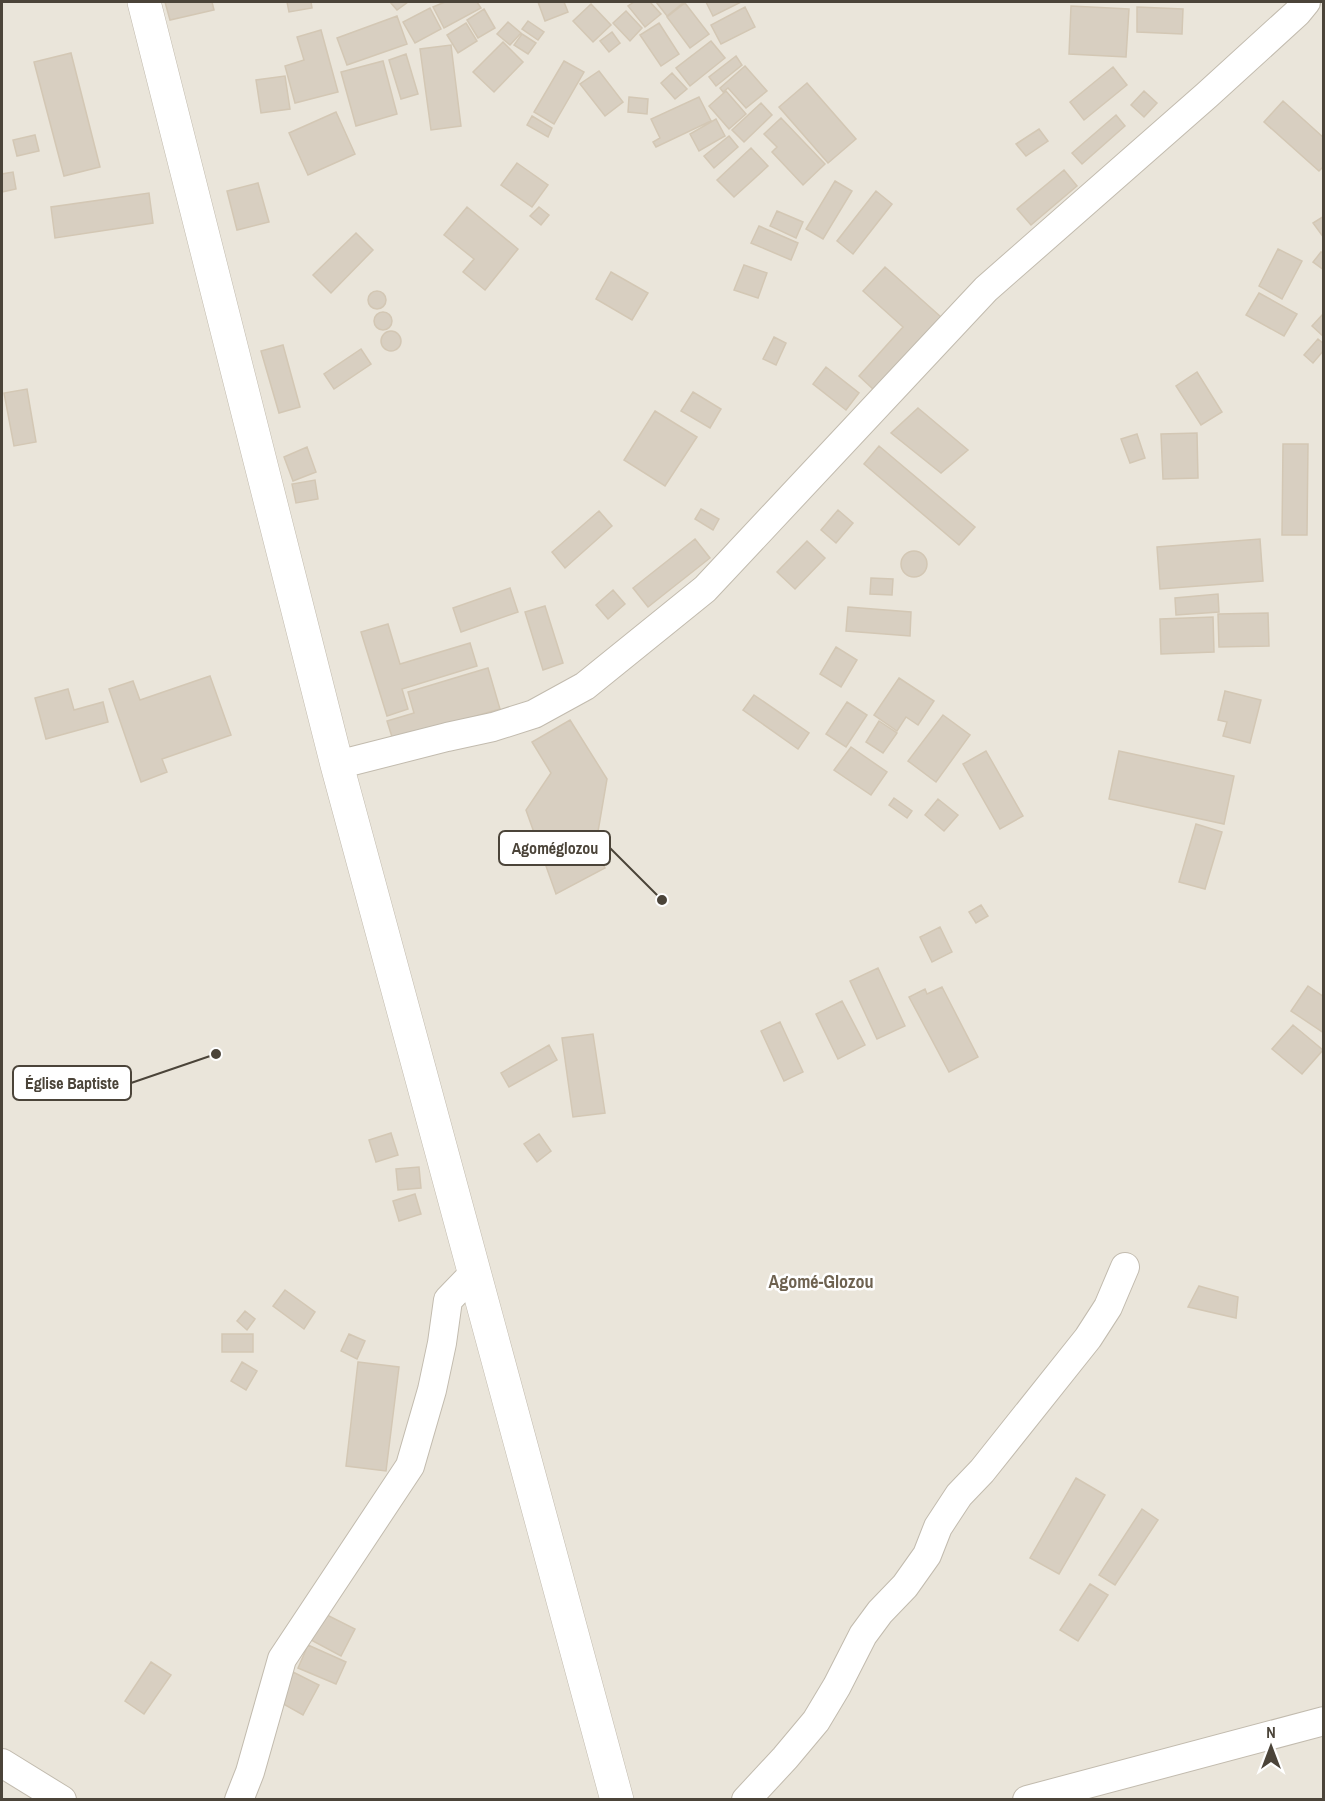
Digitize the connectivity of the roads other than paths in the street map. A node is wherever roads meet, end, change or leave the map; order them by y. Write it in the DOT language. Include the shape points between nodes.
graph roads {
  1 [pos="144,2"];
  2 [pos="1306,2"];
  3 [pos="337,765"];
  4 [pos="1125,1267"];
  5 [pos="474,1273"];
  6 [pos="1323,1721"];
  7 [pos="2,1763"];
  8 [pos="62,1800"];
  9 [pos="239,1800"];
  10 [pos="617,1800"];
  11 [pos="746,1800"];
  12 [pos="1027,1800"];
  1 -- 3 [label="street"];
  2 -- 3 [label="street" via="1207,95 986,289 705,589 585,686 534,714"];
  3 -- 5 [label="street"];
  4 -- 11 [label="street" via="1108,1307 1088,1338 959,1495 938,1527 927,1555 863,1635 816,1721"];
  5 -- 9 [label="street" via="448,1300 432,1390 410,1466 282,1659"];
  5 -- 10 [label="street"];
  6 -- 12 [label="street"];
  7 -- 8 [label="street"];
}
